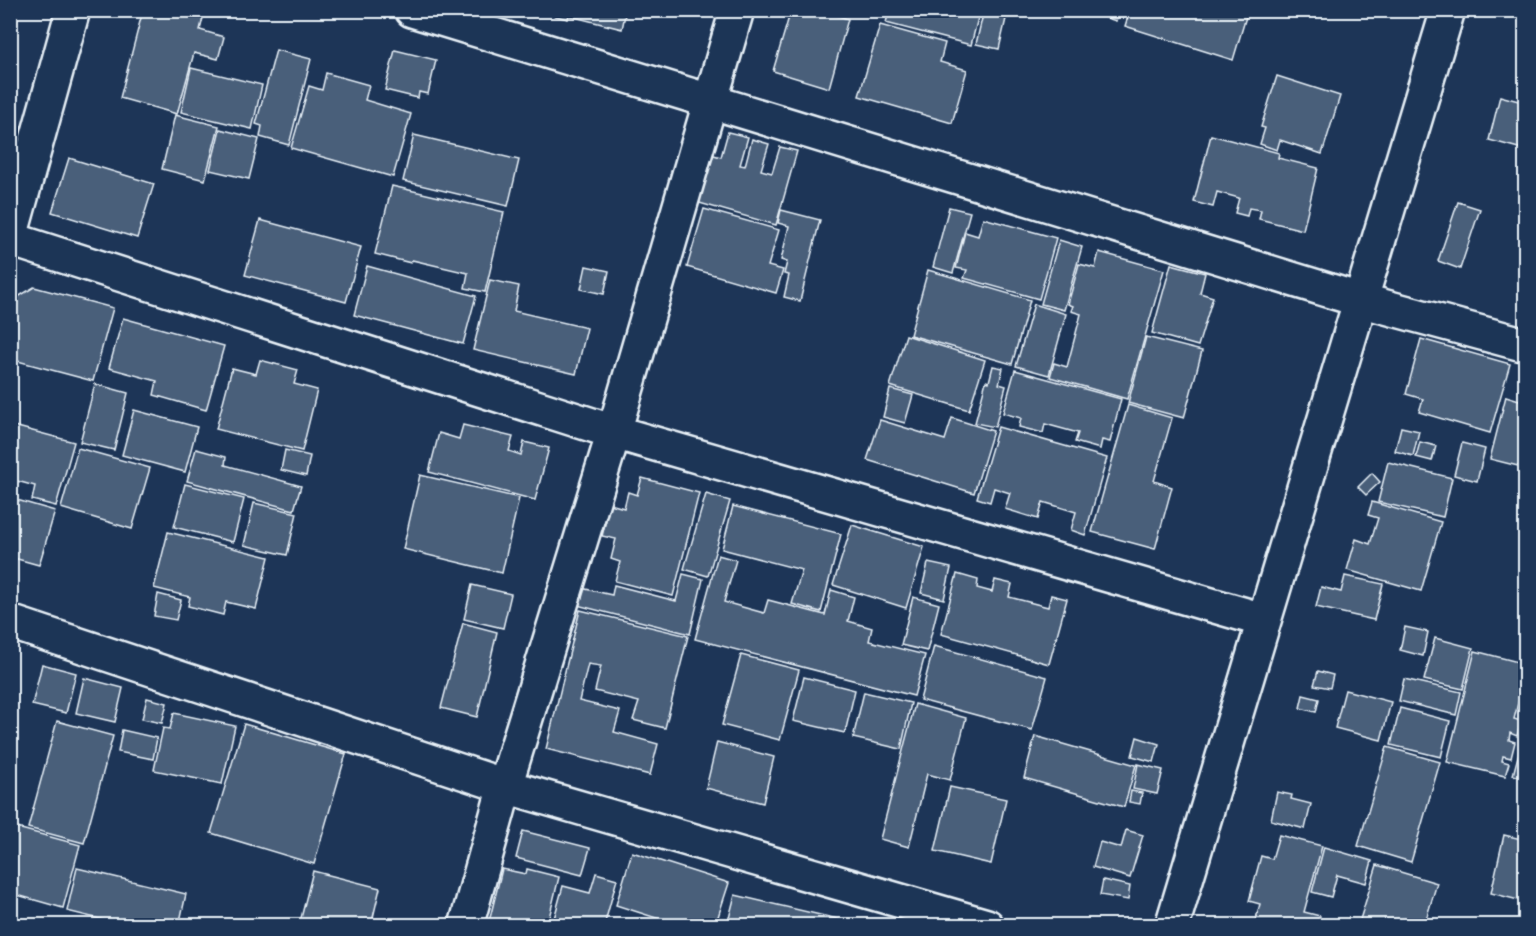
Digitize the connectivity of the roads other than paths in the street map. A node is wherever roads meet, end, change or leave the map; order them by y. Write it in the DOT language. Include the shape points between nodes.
graph roads {
  1 [pos="73,10"];
  2 [pos="412,10"];
  3 [pos="737,10"];
  4 [pos="1448,10"];
  5 [pos="711,100"];
  6 [pos="10,238"];
  7 [pos="1360,300"];
  8 [pos="1526,345"];
  9 [pos="614,432"];
  10 [pos="1263,620"];
  11 [pos="10,622"];
  12 [pos="505,786"];
  13 [pos="466,926"];
  14 [pos="987,926"];
  15 [pos="1172,926"];
  1 -- 6 [label="street"];
  2 -- 5 [label="street"];
  3 -- 5 [label="street"];
  4 -- 7 [label="street"];
  5 -- 7 [label="street"];
  5 -- 9 [label="street"];
  6 -- 9 [label="street"];
  7 -- 8 [label="street"];
  7 -- 10 [label="street"];
  9 -- 10 [label="street"];
  9 -- 12 [label="street"];
  10 -- 15 [label="street"];
  11 -- 12 [label="street"];
  12 -- 13 [label="street"];
  12 -- 14 [label="street"];
}
